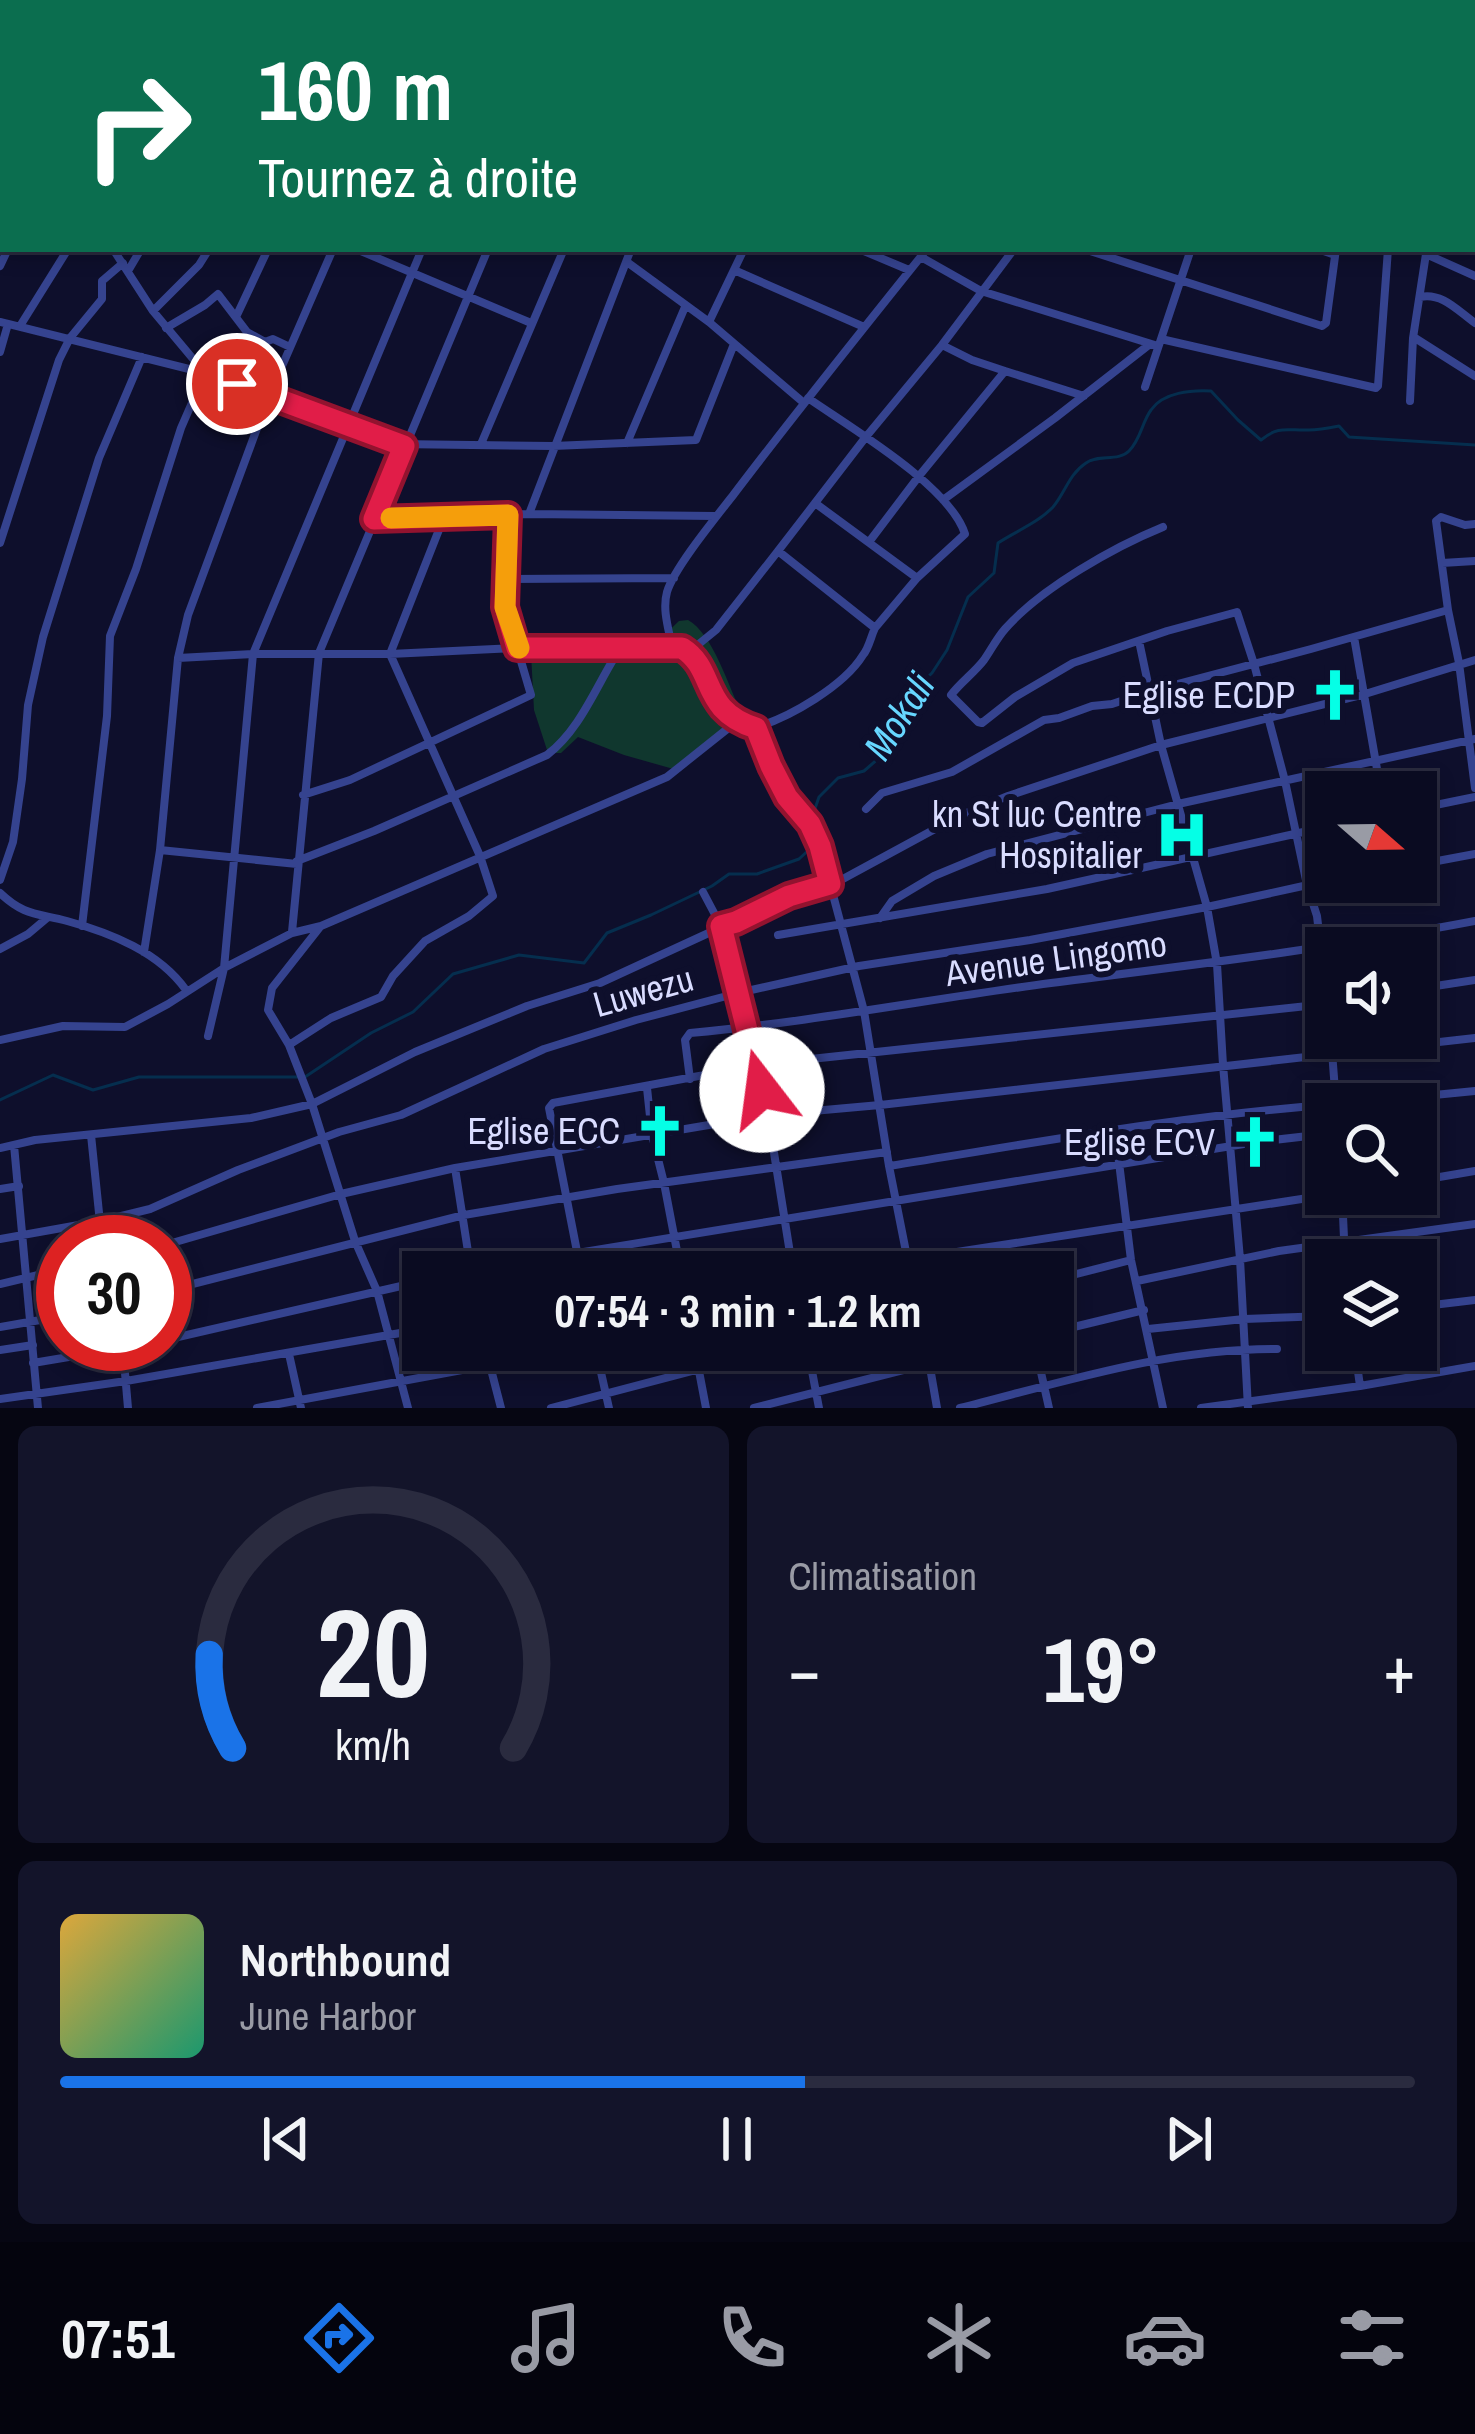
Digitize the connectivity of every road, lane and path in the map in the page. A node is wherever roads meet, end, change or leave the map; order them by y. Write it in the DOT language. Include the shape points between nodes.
graph roads {
  1 [pos="66,252"];
  2 [pos="114,252"];
  3 [pos="138,252"];
  4 [pos="207,252"];
  5 [pos="267,252"];
  6 [pos="332,252"];
  7 [pos="363,252"];
  8 [pos="421,252"];
  9 [pos="487,252"];
  10 [pos="563,252"];
  11 [pos="630,252"];
  12 [pos="743,252"];
  13 [pos="866,252"];
  14 [pos="1012,252"];
  15 [pos="1093,252"];
  16 [pos="1190,252"];
  17 [pos="1335,252"];
  18 [pos="1388,252"];
  19 [pos="924,253"];
  20 [pos="627,261"];
  21 [pos="125,267"];
  22 [pos="909,270"];
  23 [pos="734,271"];
  24 [pos="411,273"];
  25 [pos="1475,276"];
  26 [pos="1180,280"];
  27 [pos="981,291"];
  28 [pos="466,297"];
  29 [pos="1420,297"];
  30 [pos="685,307"];
  31 [pos="153,311"];
  32 [pos="236,317"];
  33 [pos="709,322"];
  34 [pos="4,323"];
  35 [pos="531,323"];
  36 [pos="1475,323"];
  37 [pos="20,326"];
  38 [pos="864,327"];
  39 [pos="166,328"];
  40 [pos="70,338"];
  41 [pos="1413,338"];
  42 [pos="1156,343"];
  43 [pos="734,344"];
  44 [pos="942,345"];
  45 [pos="290,347"];
  46 [pos="0,352"];
  47 [pos="142,357"];
  48 [pos="1005,371"];
  49 [pos="205,373"];
  50 [pos="1475,376"];
  51 [pos="1145,387"];
  52 [pos="269,396"];
  53 [pos="1084,396"];
  54 [pos="806,400"];
  55 [pos="1410,401"];
  56 [pos="348,424"];
  57 [pos="865,438"];
  58 [pos="627,443"];
  59 [pos="481,444"];
  60 [pos="404,446"];
  61 [pos="553,446"];
  62 [pos="919,476"];
  63 [pos="943,500"];
  64 [pos="815,503"];
  65 [pos="529,514"];
  66 [pos="508,515"];
  67 [pos="717,516"];
  68 [pos="444,517"];
  69 [pos="374,519"];
  70 [pos="1475,524"];
  71 [pos="1163,526"];
  72 [pos="869,542"];
  73 [pos="0,543"];
  74 [pos="778,551"];
  75 [pos="1475,561"];
  76 [pos="1442,563"];
  77 [pos="674,578"];
  78 [pos="917,578"];
  79 [pos="506,579"];
  80 [pos="1448,610"];
  81 [pos="875,628"];
  82 [pos="1354,637"];
  83 [pos="1139,640"];
  84 [pos="620,647"];
  85 [pos="672,647"];
  86 [pos="517,648"];
  87 [pos="689,652"];
  88 [pos="319,653"];
  89 [pos="253,654"];
  90 [pos="390,654"];
  91 [pos="178,658"];
  92 [pos="1475,660"];
  93 [pos="1459,663"];
  94 [pos="1254,664"];
  95 [pos="1151,691"];
  96 [pos="1365,694"];
  97 [pos="1268,719"];
  98 [pos="736,722"];
  99 [pos="756,728"];
  100 [pos="1471,740"];
  101 [pos="431,744"];
  102 [pos="1161,745"];
  103 [pos="1377,762"];
  104 [pos="1378,771"];
  105 [pos="1285,781"];
  106 [pos="1475,792"];
  107 [pos="303,795"];
  108 [pos="452,796"];
  109 [pos="1437,803"];
  110 [pos="1178,804"];
  111 [pos="866,809"];
  112 [pos="1305,831"];
  113 [pos="1296,833"];
  114 [pos="160,850"];
  115 [pos="1475,854"];
  116 [pos="1192,855"];
  117 [pos="480,856"];
  118 [pos="234,858"];
  119 [pos="1437,861"];
  120 [pos="297,863"];
  121 [pos="0,880"];
  122 [pos="1305,880"];
  123 [pos="830,884"];
  124 [pos="1305,885"];
  125 [pos="0,892"];
  126 [pos="703,892"];
  127 [pos="1207,907"];
  128 [pos="48,917"];
  129 [pos="880,919"];
  130 [pos="1475,921"];
  131 [pos="841,925"];
  132 [pos="82,926"];
  133 [pos="321,926"];
  134 [pos="721,926"];
  135 [pos="1437,927"];
  136 [pos="292,933"];
  137 [pos="778,935"];
  138 [pos="0,949"];
  139 [pos="1305,949"];
  140 [pos="145,952"];
  141 [pos="1217,964"];
  142 [pos="224,968"];
  143 [pos="852,968"];
  144 [pos="1475,980"];
  145 [pos="1437,986"];
  146 [pos="186,990"];
  147 [pos="738,993"];
  148 [pos="1305,1006"];
  149 [pos="864,1011"];
  150 [pos="1220,1016"];
  151 [pos="746,1028"];
  152 [pos="208,1036"];
  153 [pos="1475,1038"];
  154 [pos="0,1040"];
  155 [pos="1437,1042"];
  156 [pos="289,1045"];
  157 [pos="872,1052"];
  158 [pos="1305,1057"];
  159 [pos="1223,1065"];
  160 [pos="756,1066"];
  161 [pos="690,1079"];
  162 [pos="647,1088"];
  163 [pos="1475,1091"];
  164 [pos="1437,1095"];
  165 [pos="312,1104"];
  166 [pos="880,1105"];
  167 [pos="1305,1108"];
  168 [pos="768,1115"];
  169 [pos="1228,1115"];
  170 [pos="1115,1130"];
  171 [pos="91,1135"];
  172 [pos="652,1135"];
  173 [pos="1305,1137"];
  174 [pos="322,1138"];
  175 [pos="14,1145"];
  176 [pos="1232,1147"];
  177 [pos="0,1148"];
  178 [pos="557,1152"];
  179 [pos="886,1152"];
  180 [pos="1117,1165"];
  181 [pos="889,1166"];
  182 [pos="455,1168"];
  183 [pos="775,1168"];
  184 [pos="1475,1171"];
  185 [pos="1437,1177"];
  186 [pos="664,1183"];
  187 [pos="19,1186"];
  188 [pos="0,1190"];
  189 [pos="341,1194"];
  190 [pos="565,1198"];
  191 [pos="1305,1199"];
  192 [pos="895,1202"];
  193 [pos="1236,1208"];
  194 [pos="99,1215"];
  195 [pos="125,1215"];
  196 [pos="464,1215"];
  197 [pos="783,1221"];
  198 [pos="1475,1224"];
  199 [pos="1126,1226"];
  200 [pos="36,1233"];
  201 [pos="24,1235"];
  202 [pos="192,1237"];
  203 [pos="0,1239"];
  204 [pos="674,1239"];
  205 [pos="1377,1239"];
  206 [pos="356,1240"];
  207 [pos="1305,1248"];
  208 [pos="467,1251"];
  209 [pos="577,1251"];
  210 [pos="591,1251"];
  211 [pos="677,1251"];
  212 [pos="789,1251"];
  213 [pos="905,1251"];
  214 [pos="960,1251"];
  215 [pos="1240,1259"];
  216 [pos="1131,1260"];
  217 [pos="1074,1275"];
  218 [pos="36,1276"];
  219 [pos="26,1278"];
  220 [pos="1137,1281"];
  221 [pos="0,1284"];
  222 [pos="192,1284"];
  223 [pos="402,1286"];
  224 [pos="377,1291"];
  225 [pos="1475,1300"];
  226 [pos="1437,1305"];
  227 [pos="1144,1310"];
  228 [pos="1305,1317"];
  229 [pos="1244,1319"];
  230 [pos="36,1322"];
  231 [pos="31,1323"];
  232 [pos="0,1327"];
  233 [pos="1074,1327"];
  234 [pos="1148,1329"];
  235 [pos="192,1334"];
  236 [pos="402,1334"];
  237 [pos="391,1336"];
  238 [pos="33,1345"];
  239 [pos="1246,1349"];
  240 [pos="1277,1349"];
  241 [pos="0,1350"];
  242 [pos="289,1354"];
  243 [pos="1154,1360"];
  244 [pos="34,1364"];
  245 [pos="1475,1366"];
  246 [pos="125,1371"];
  247 [pos="458,1371"];
  248 [pos="491,1371"];
  249 [pos="599,1371"];
  250 [pos="694,1371"];
  251 [pos="698,1371"];
  252 [pos="812,1371"];
  253 [pos="902,1371"];
  254 [pos="930,1371"];
  255 [pos="1041,1371"];
  256 [pos="1358,1371"];
  257 [pos="126,1381"];
  258 [pos="402,1382"];
  259 [pos="1360,1386"];
  260 [pos="1045,1387"];
  261 [pos="36,1393"];
  262 [pos="605,1393"];
  263 [pos="816,1393"];
  264 [pos="0,1399"];
  265 [pos="300,1404"];
  266 [pos="1248,1405"];
  267 [pos="38,1408"];
  268 [pos="128,1408"];
  269 [pos="257,1408"];
  270 [pos="408,1408"];
  271 [pos="501,1408"];
  272 [pos="550,1408"];
  273 [pos="609,1408"];
  274 [pos="706,1408"];
  275 [pos="754,1408"];
  276 [pos="819,1408"];
  277 [pos="937,1408"];
  278 [pos="960,1408"];
  279 [pos="1049,1408"];
  280 [pos="1163,1408"];
  281 [pos="1201,1408"];
  1 -- 37 [label="street"];
  2 -- 21 [label="street"];
  3 -- 21 [label="street"];
  4 -- 31 [label="street"];
  5 -- 32 [label="street"];
  6 -- 45 [label="street"];
  7 -- 24 [label="street"];
  8 -- 24 [label="street"];
  9 -- 28 [label="street"];
  10 -- 35 [label="street"];
  11 -- 20 [label="street"];
  12 -- 23 [label="street"];
  13 -- 22 [label="street"];
  14 -- 27 [label="street"];
  15 -- 26 [label="street"];
  16 -- 26 [label="street"];
  17 -- 26 [label="street" via="1322,326"];
  18 -- 42 [label="street" via="1376,388"];
  19 -- 22 [label="street"];
  19 -- 27 [label="street"];
  20 -- 30 [label="street"];
  20 -- 61 [label="street"];
  21 -- 31 [label="street"];
  21 -- 40 [label="street" via="102,281 102,299"];
  22 -- 38 [label="street"];
  23 -- 33 [label="street"];
  23 -- 38 [label="street"];
  24 -- 28 [label="street"];
  24 -- 56 [label="street"];
  25 -- 29 [label="street" via="1426,254"];
  26 -- 42 [label="street"];
  27 -- 42 [label="street"];
  27 -- 44 [label="street"];
  28 -- 35 [label="street"];
  28 -- 60 [label="street"];
  29 -- 36 [label="street" via="1442,298"];
  29 -- 41 [label="street"];
  30 -- 33 [label="street"];
  30 -- 58 [label="street"];
  31 -- 39 [label="street"];
  32 -- 39 [label="street" via="218,294"];
  32 -- 45 [label="street" via="260,340"];
  33 -- 43 [label="street"];
  34 -- 37 [label="street"];
  34 -- 46 [label="street"];
  35 -- 59 [label="street"];
  37 -- 40 [label="street"];
  38 -- 54 [label="street"];
  39 -- 49 [label="street"];
  40 -- 47 [label="street"];
  40 -- 73 [label="street"];
  41 -- 50 [label="street"];
  41 -- 55 [label="street"];
  42 -- 51 [label="street"];
  42 -- 53 [label="street"];
  43 -- 54 [label="street"];
  43 -- 58 [label="street" via="697,440"];
  44 -- 48 [label="street"];
  44 -- 57 [label="street"];
  45 -- 52 [label="street"];
  47 -- 49 [label="street"];
  47 -- 121 [label="street" via="99,458 43,637 13,842"];
  48 -- 53 [label="street"];
  48 -- 62 [label="street"];
  49 -- 52 [label="street"];
  49 -- 132 [label="street" via="110,637"];
  52 -- 56 [label="street"];
  52 -- 91 [label="street"];
  53 -- 63 [label="street"];
  54 -- 57 [label="street"];
  54 -- 67 [label="street"];
  56 -- 60 [label="street"];
  56 -- 89 [label="street"];
  57 -- 62 [label="street"];
  57 -- 64 [label="street"];
  58 -- 61 [label="street"];
  59 -- 60 [label="street"];
  59 -- 61 [label="street"];
  60 -- 69 [label="street"];
  61 -- 65 [label="street"];
  62 -- 63 [label="street"];
  62 -- 72 [label="street"];
  63 -- 78 [label="street" via="965,534"];
  64 -- 72 [label="street"];
  64 -- 74 [label="street"];
  65 -- 66 [label="street"];
  65 -- 67 [label="street"];
  66 -- 68 [label="street"];
  66 -- 79 [label="street"];
  67 -- 77 [label="street"];
  68 -- 69 [label="street"];
  68 -- 90 [label="street"];
  69 -- 88 [label="street"];
  70 -- 76 [label="street" via="1438,518"];
  71 -- 83 [label="street" via="1040,599 951,694 982,723 1059,669"];
  72 -- 78 [label="street"];
  74 -- 81 [label="street"];
  74 -- 87 [label="street"];
  75 -- 76 [label="street"];
  76 -- 80 [label="street"];
  77 -- 79 [label="street"];
  77 -- 85 [label="street" via="665,608"];
  78 -- 81 [label="street"];
  79 -- 86 [label="street"];
  80 -- 82 [label="street"];
  80 -- 93 [label="street"];
  81 -- 99 [label="street" via="862,657 835,683"];
  82 -- 94 [label="street"];
  82 -- 96 [label="street"];
  83 -- 94 [label="street" via="1237,612"];
  83 -- 95 [label="street"];
  84 -- 85 [label="street"];
  84 -- 86 [label="street"];
  84 -- 108 [label="street" via="553,751"];
  85 -- 87 [label="street"];
  86 -- 90 [label="street"];
  86 -- 101 [label="street" via="531,694"];
  87 -- 98 [label="street"];
  88 -- 89 [label="street"];
  88 -- 90 [label="street"];
  88 -- 107 [label="street"];
  89 -- 91 [label="street"];
  89 -- 118 [label="street"];
  90 -- 101 [label="street"];
  91 -- 114 [label="street"];
  92 -- 93 [label="street"];
  93 -- 96 [label="street"];
  93 -- 100 [label="street"];
  94 -- 95 [label="street"];
  94 -- 97 [label="street"];
  95 -- 102 [label="street"];
  95 -- 111 [label="street" via="1043,720 952,772 880,794"];
  96 -- 97 [label="street"];
  96 -- 103 [label="street"];
  97 -- 102 [label="street"];
  97 -- 105 [label="street"];
  98 -- 99 [label="street"];
  98 -- 117 [label="street" via="667,777"];
  99 -- 123 [label="street" via="787,797 810,824"];
  100 -- 103 [label="street"];
  100 -- 106 [label="street"];
  101 -- 107 [label="street"];
  101 -- 108 [label="street"];
  102 -- 110 [label="street"];
  102 -- 123 [label="street" via="959,816"];
  103 -- 104 [label="street"];
  103 -- 105 [label="street"];
  105 -- 110 [label="street"];
  105 -- 113 [label="street"];
  106 -- 109 [label="street"];
  107 -- 120 [label="street"];
  108 -- 117 [label="street"];
  108 -- 120 [label="street"];
  110 -- 116 [label="street"];
  110 -- 129 [label="street" via="987,854 892,901"];
  112 -- 113 [label="street"];
  113 -- 116 [label="street"];
  113 -- 122 [label="street"];
  114 -- 118 [label="street"];
  114 -- 140 [label="street"];
  115 -- 119 [label="street"];
  116 -- 127 [label="street"];
  116 -- 129 [label="street"];
  117 -- 133 [label="street"];
  117 -- 156 [label="street" via="492,897 425,941 381,997"];
  118 -- 120 [label="street"];
  118 -- 142 [label="street"];
  120 -- 136 [label="street"];
  123 -- 131 [label="street"];
  123 -- 134 [label="street"];
  124 -- 127 [label="street, Luwezu"];
  125 -- 128 [label="street"];
  126 -- 134 [label="street"];
  127 -- 141 [label="street"];
  127 -- 143 [label="street, Luwezu"];
  128 -- 132 [label="street"];
  128 -- 138 [label="street"];
  129 -- 131 [label="street"];
  130 -- 135 [label="street, Avenue Lingomo"];
  131 -- 137 [label="street"];
  131 -- 143 [label="street"];
  132 -- 140 [label="street"];
  133 -- 136 [label="street"];
  133 -- 156 [label="street" via="268,999"];
  134 -- 147 [label="street"];
  134 -- 165 [label="street" via="600,983 416,1052"];
  136 -- 142 [label="street"];
  139 -- 141 [label="street, Avenue Lingomo"];
  140 -- 146 [label="street"];
  141 -- 149 [label="street, Avenue Lingomo"];
  141 -- 150 [label="street"];
  142 -- 146 [label="street"];
  142 -- 152 [label="street"];
  143 -- 147 [label="street, Luwezu"];
  143 -- 149 [label="street"];
  144 -- 145 [label="street"];
  146 -- 154 [label="street" via="125,1027 63,1026"];
  147 -- 151 [label="street"];
  147 -- 174 [label="street, Luwezu" via="544,1049 401,1115"];
  148 -- 150 [label="street"];
  149 -- 151 [label="street, Avenue Lingomo"];
  149 -- 157 [label="street"];
  150 -- 157 [label="street"];
  150 -- 159 [label="street"];
  151 -- 160 [label="street"];
  151 -- 161 [label="street, Avenue Lingomo" via="687,1034"];
  153 -- 155 [label="street"];
  156 -- 165 [label="street"];
  157 -- 160 [label="street"];
  157 -- 166 [label="street"];
  158 -- 159 [label="street"];
  159 -- 166 [label="street"];
  159 -- 169 [label="street"];
  160 -- 161 [label="street"];
  160 -- 168 [label="street"];
  161 -- 162 [label="street"];
  162 -- 172 [label="street"];
  162 -- 178 [label="street" via="550,1105"];
  163 -- 164 [label="street"];
  165 -- 171 [label="street"];
  165 -- 174 [label="street"];
  166 -- 168 [label="street"];
  166 -- 179 [label="street"];
  167 -- 169 [label="street"];
  168 -- 172 [label="street"];
  168 -- 183 [label="street"];
  169 -- 170 [label="street"];
  169 -- 176 [label="street"];
  170 -- 180 [label="street"];
  170 -- 181 [label="street"];
  171 -- 175 [label="street"];
  171 -- 194 [label="street"];
  172 -- 178 [label="street"];
  172 -- 186 [label="street"];
  173 -- 176 [label="street"];
  174 -- 189 [label="street"];
  174 -- 195 [label="street, Luwezu"];
  175 -- 177 [label="street"];
  175 -- 187 [label="street"];
  176 -- 180 [label="street"];
  176 -- 193 [label="street"];
  178 -- 182 [label="street"];
  178 -- 190 [label="street"];
  179 -- 181 [label="street"];
  179 -- 183 [label="street"];
  180 -- 192 [label="street"];
  180 -- 199 [label="street"];
  181 -- 192 [label="street"];
  182 -- 189 [label="street"];
  182 -- 196 [label="street"];
  183 -- 186 [label="street"];
  183 -- 197 [label="street"];
  184 -- 185 [label="street"];
  186 -- 190 [label="street"];
  186 -- 204 [label="street"];
  187 -- 188 [label="street"];
  187 -- 201 [label="street"];
  189 -- 202 [label="street"];
  189 -- 206 [label="street"];
  190 -- 196 [label="street"];
  190 -- 209 [label="street"];
  191 -- 193 [label="street"];
  192 -- 197 [label="street"];
  192 -- 213 [label="street"];
  193 -- 199 [label="street"];
  193 -- 215 [label="street"];
  196 -- 206 [label="street"];
  196 -- 208 [label="street"];
  197 -- 204 [label="street"];
  197 -- 212 [label="street"];
  198 -- 205 [label="street"];
  199 -- 214 [label="street"];
  199 -- 216 [label="street"];
  200 -- 201 [label="street, Luwezu"];
  201 -- 203 [label="street, Luwezu"];
  201 -- 219 [label="street"];
  204 -- 210 [label="street"];
  204 -- 211 [label="street"];
  206 -- 222 [label="street"];
  206 -- 224 [label="street"];
  207 -- 215 [label="street"];
  215 -- 220 [label="street"];
  215 -- 229 [label="street"];
  216 -- 217 [label="street"];
  216 -- 220 [label="street"];
  218 -- 219 [label="street"];
  219 -- 221 [label="street"];
  219 -- 231 [label="street"];
  220 -- 227 [label="street"];
  223 -- 224 [label="street"];
  224 -- 235 [label="street"];
  224 -- 237 [label="street"];
  225 -- 226 [label="street"];
  227 -- 233 [label="street"];
  227 -- 234 [label="street"];
  228 -- 229 [label="street"];
  229 -- 234 [label="street"];
  229 -- 239 [label="street"];
  230 -- 231 [label="street"];
  231 -- 232 [label="street"];
  231 -- 238 [label="street"];
  234 -- 243 [label="street"];
  236 -- 237 [label="street"];
  237 -- 242 [label="street"];
  237 -- 258 [label="street"];
  238 -- 241 [label="street"];
  238 -- 244 [label="street"];
  239 -- 240 [label="street"];
  239 -- 243 [label="street"];
  239 -- 266 [label="street"];
  242 -- 257 [label="street"];
  242 -- 265 [label="street"];
  243 -- 260 [label="street"];
  243 -- 280 [label="street"];
  244 -- 261 [label="street"];
  245 -- 259 [label="street"];
  246 -- 257 [label="street"];
  247 -- 258 [label="street"];
  248 -- 271 [label="street"];
  249 -- 262 [label="street"];
  250 -- 262 [label="street"];
  251 -- 274 [label="street"];
  252 -- 263 [label="street"];
  253 -- 263 [label="street"];
  254 -- 277 [label="street"];
  255 -- 260 [label="street"];
  256 -- 259 [label="street"];
  257 -- 261 [label="street"];
  257 -- 268 [label="street"];
  258 -- 265 [label="street"];
  258 -- 270 [label="street"];
  259 -- 266 [label="street"];
  260 -- 278 [label="street"];
  260 -- 279 [label="street"];
  261 -- 264 [label="street"];
  261 -- 267 [label="street"];
  262 -- 272 [label="street"];
  262 -- 273 [label="street"];
  263 -- 275 [label="street"];
  263 -- 276 [label="street"];
  265 -- 269 [label="street"];
  266 -- 281 [label="street"];
}
